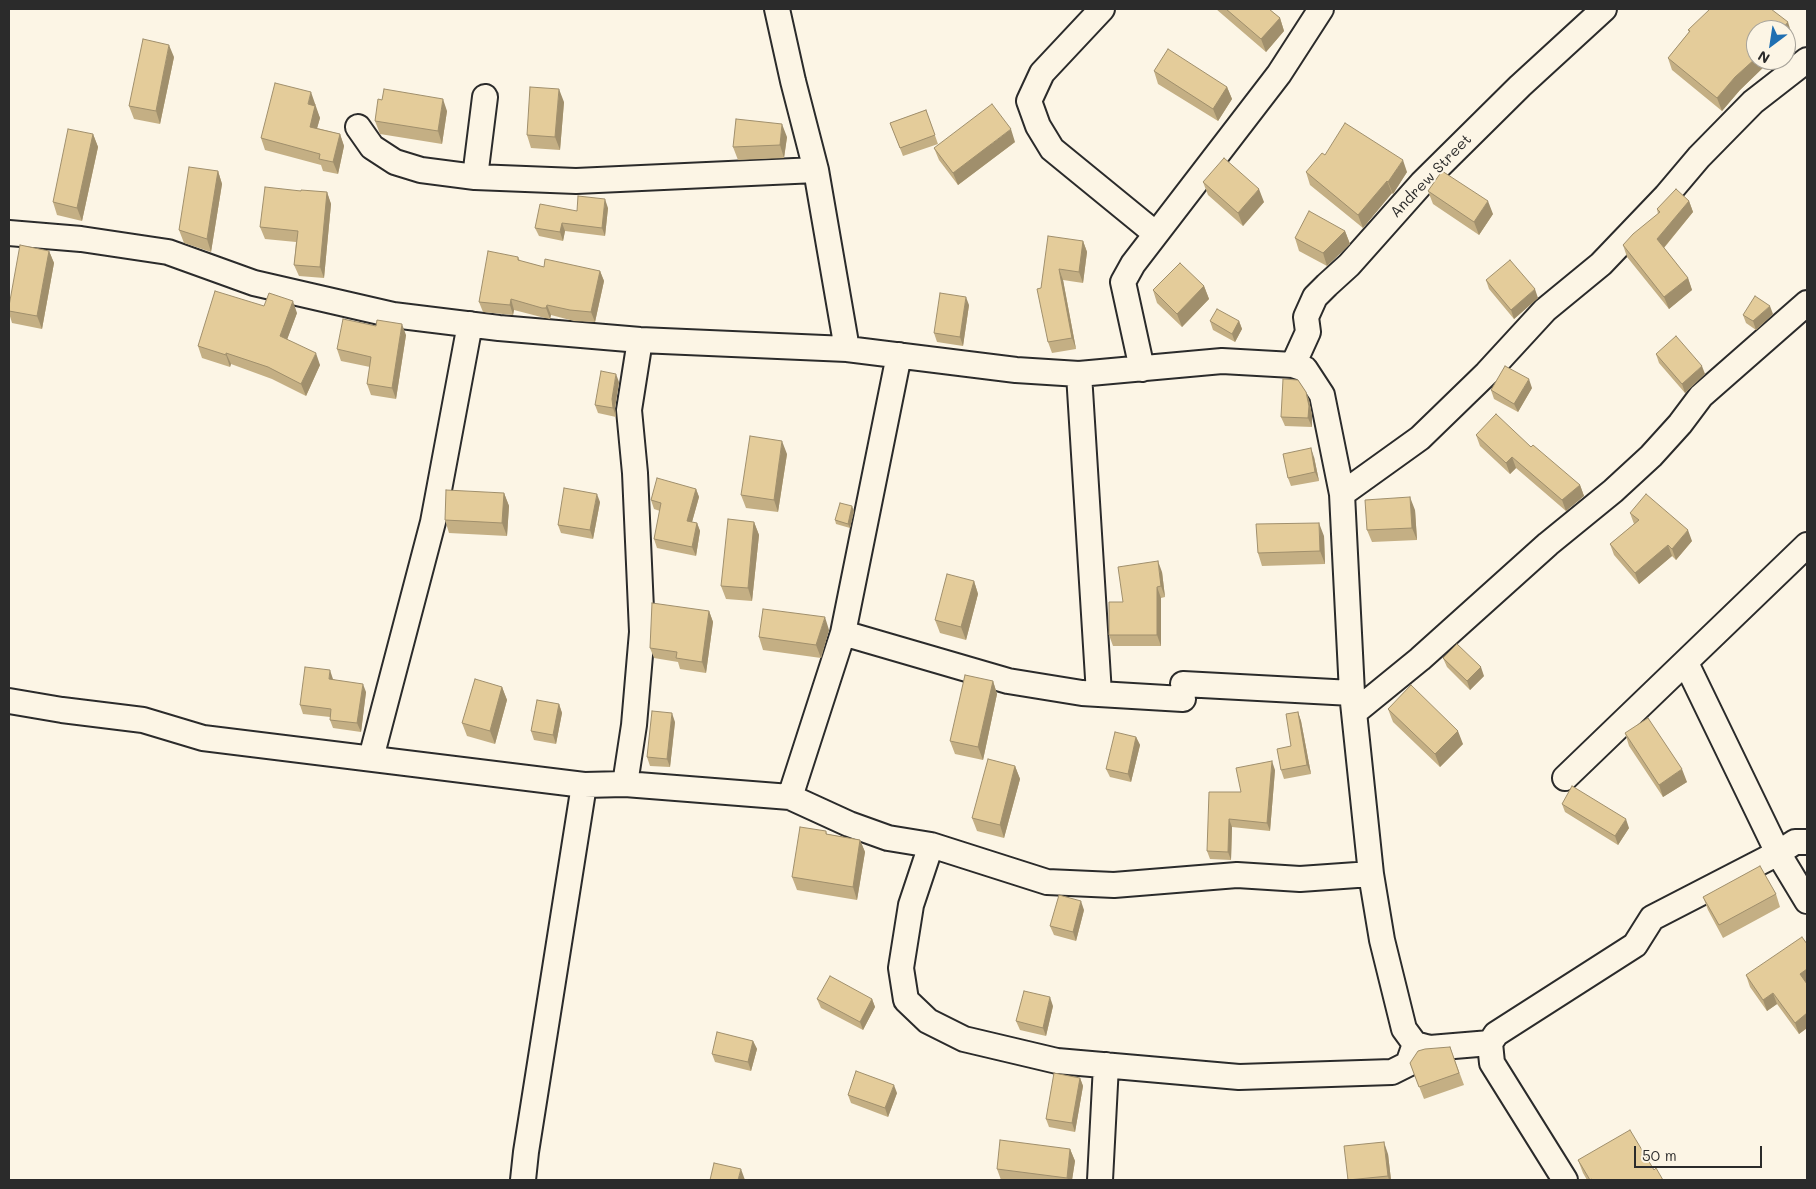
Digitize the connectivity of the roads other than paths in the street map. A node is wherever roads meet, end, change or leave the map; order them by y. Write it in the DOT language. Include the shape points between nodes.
graph roads {
  1 [pos="777,9"];
  2 [pos="1102,9"];
  3 [pos="1321,9"];
  4 [pos="1604,9"];
  5 [pos="1807,60"];
  6 [pos="485,97"];
  7 [pos="358,128"];
  8 [pos="816,170"];
  9 [pos="475,177"];
  10 [pos="9,233"];
  11 [pos="1156,234"];
  12 [pos="1807,302"];
  13 [pos="470,324"];
  14 [pos="640,340"];
  15 [pos="847,348"];
  16 [pos="899,355"];
  17 [pos="1293,365"];
  18 [pos="1142,369"];
  19 [pos="1079,374"];
  20 [pos="1342,494"];
  21 [pos="1807,545"];
  22 [pos="843,633"];
  23 [pos="1686,663"];
  24 [pos="1099,694"];
  25 [pos="9,701"];
  26 [pos="1353,703"];
  27 [pos="371,758"];
  28 [pos="1566,778"];
  29 [pos="625,784"];
  30 [pos="584,785"];
  31 [pos="790,798"];
  32 [pos="1807,842"];
  33 [pos="931,845"];
  34 [pos="1778,853"];
  35 [pos="1372,874"];
  36 [pos="1807,901"];
  37 [pos="1490,1043"];
  38 [pos="1415,1044"];
  39 [pos="1106,1065"];
  40 [pos="524,1180"];
  41 [pos="1100,1180"];
  42 [pos="1565,1180"];
  1 -- 8 [label="street"];
  2 -- 11 [label="street" via="1042,73 1029,101 1038,126 1052,149"];
  3 -- 11 [label="street" via="1279,74"];
  4 -- 17 [label="street, Andrew Street" via="1422,183 1350,265 1315,297 1306,317 1308,332"];
  5 -- 20 [label="street" via="1753,102 1601,264 1545,310 1487,373 1420,438"];
  6 -- 9 [label="street"];
  7 -- 9 [label="street" via="372,147 395,162 421,170"];
  8 -- 9 [label="street" via="576,181"];
  8 -- 15 [label="street"];
  10 -- 13 [label="street" via="168,252 254,283 393,315"];
  11 -- 18 [label="street" via="1123,282"];
  12 -- 26 [label="street" via="1700,396 1651,456 1612,492 1548,544 1420,659"];
  13 -- 14 [label="street"];
  13 -- 27 [label="street" via="433,522"];
  14 -- 15 [label="street"];
  14 -- 29 [label="street" via="629,410 642,632"];
  15 -- 16 [label="street"];
  16 -- 19 [label="street" via="1016,370"];
  16 -- 22 [label="street"];
  17 -- 18 [label="street" via="1222,361"];
  17 -- 20 [label="street" via="1305,369 1322,395"];
  18 -- 19 [label="street"];
  19 -- 24 [label="street"];
  20 -- 26 [label="street"];
  21 -- 23 [label="street"];
  22 -- 24 [label="street" via="1008,681"];
  22 -- 31 [label="street"];
  23 -- 28 [label="street"];
  23 -- 34 [label="street"];
  24 -- 26 [label="street" via="1183,692"];
  25 -- 27 [label="street" via="143,720 203,738"];
  26 -- 35 [label="street"];
  27 -- 30 [label="street"];
  29 -- 30 [label="street"];
  29 -- 31 [label="street"];
  30 -- 40 [label="street"];
  31 -- 33 [label="street" via="888,838"];
  32 -- 34 [label="street" via="1795,842"];
  33 -- 35 [label="street" via="1047,882 1114,885 1237,875 1300,879"];
  33 -- 39 [label="street" via="911,905 902,968 906,1000 928,1021 964,1039 1057,1061"];
  34 -- 36 [label="street"];
  34 -- 37 [label="street" via="1652,918 1635,945 1496,1034"];
  35 -- 38 [label="street" via="1382,940 1404,1029"];
  37 -- 38 [label="street" via="1430,1048"];
  37 -- 42 [label="street" via="1492,1063"];
  38 -- 39 [label="street" via="1408,1064 1392,1072 1239,1077"];
  39 -- 41 [label="street"];
}
